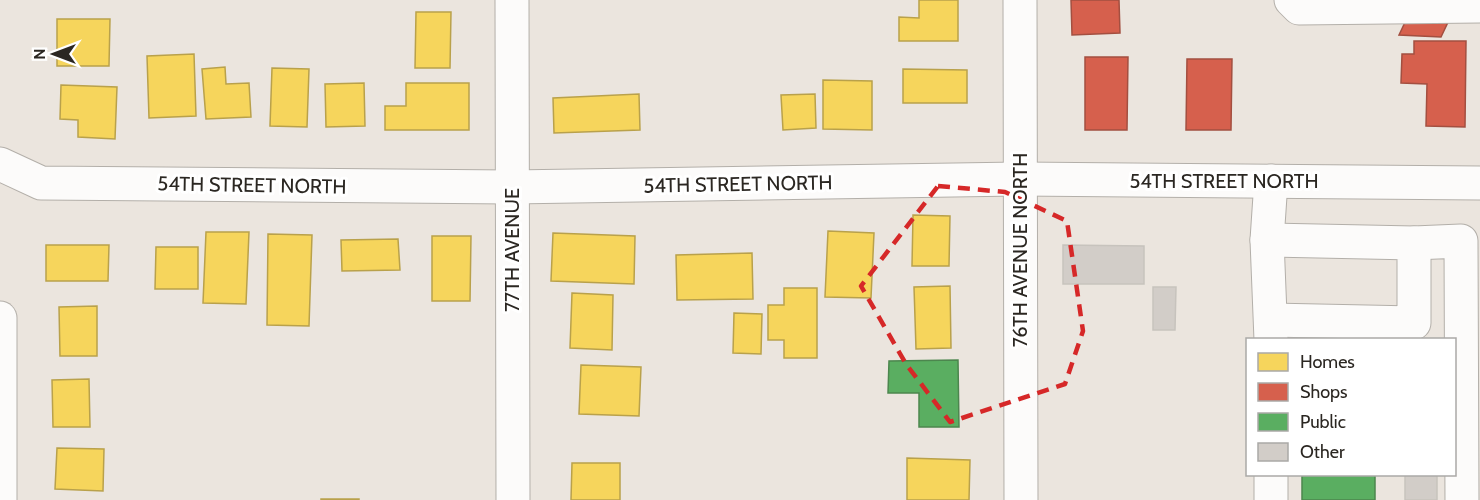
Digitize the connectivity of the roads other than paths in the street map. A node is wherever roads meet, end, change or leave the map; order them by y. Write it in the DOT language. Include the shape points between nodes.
graph roads {
  1 [pos="512,0"];
  2 [pos="1020,0"];
  3 [pos="1291,0"];
  4 [pos="1480,6"];
  5 [pos="0,164"];
  6 [pos="1020,179"];
  7 [pos="1271,181"];
  8 [pos="1480,183"];
  9 [pos="512,187"];
  10 [pos="1267,240"];
  11 [pos="1414,243"];
  12 [pos="0,318"];
  13 [pos="1462,322"];
  14 [pos="1414,323"];
  15 [pos="1271,330"];
  16 [pos="1471,431"];
  17 [pos="0,443"];
  18 [pos="1271,476"];
  19 [pos="0,500"];
  20 [pos="513,500"];
  21 [pos="1021,500"];
  22 [pos="1271,500"];
  23 [pos="1462,500"];
  1 -- 9 [label="street, 77TH AVENUE"];
  2 -- 6 [label="street, 76TH AVENUE NORTH"];
  3 -- 4 [label="street" via="1299,8"];
  5 -- 9 [label="street, 54TH STREET NORTH" via="41,183"];
  6 -- 7 [label="street, 54TH STREET NORTH"];
  6 -- 9 [label="street, 54TH STREET NORTH"];
  6 -- 21 [label="street, 76TH AVENUE NORTH"];
  7 -- 8 [label="street, 54TH STREET NORTH"];
  7 -- 10 [label="street"];
  9 -- 20 [label="street, 77TH AVENUE"];
  10 -- 11 [label="street"];
  10 -- 15 [label="street"];
  11 -- 13 [label="street" via="1461,241"];
  11 -- 14 [label="street"];
  12 -- 17 [label="street"];
  13 -- 14 [label="street"];
  13 -- 16 [label="street"];
  14 -- 15 [label="street"];
  16 -- 23 [label="street"];
  17 -- 19 [label="street"];
  18 -- 22 [label="street"];
}
